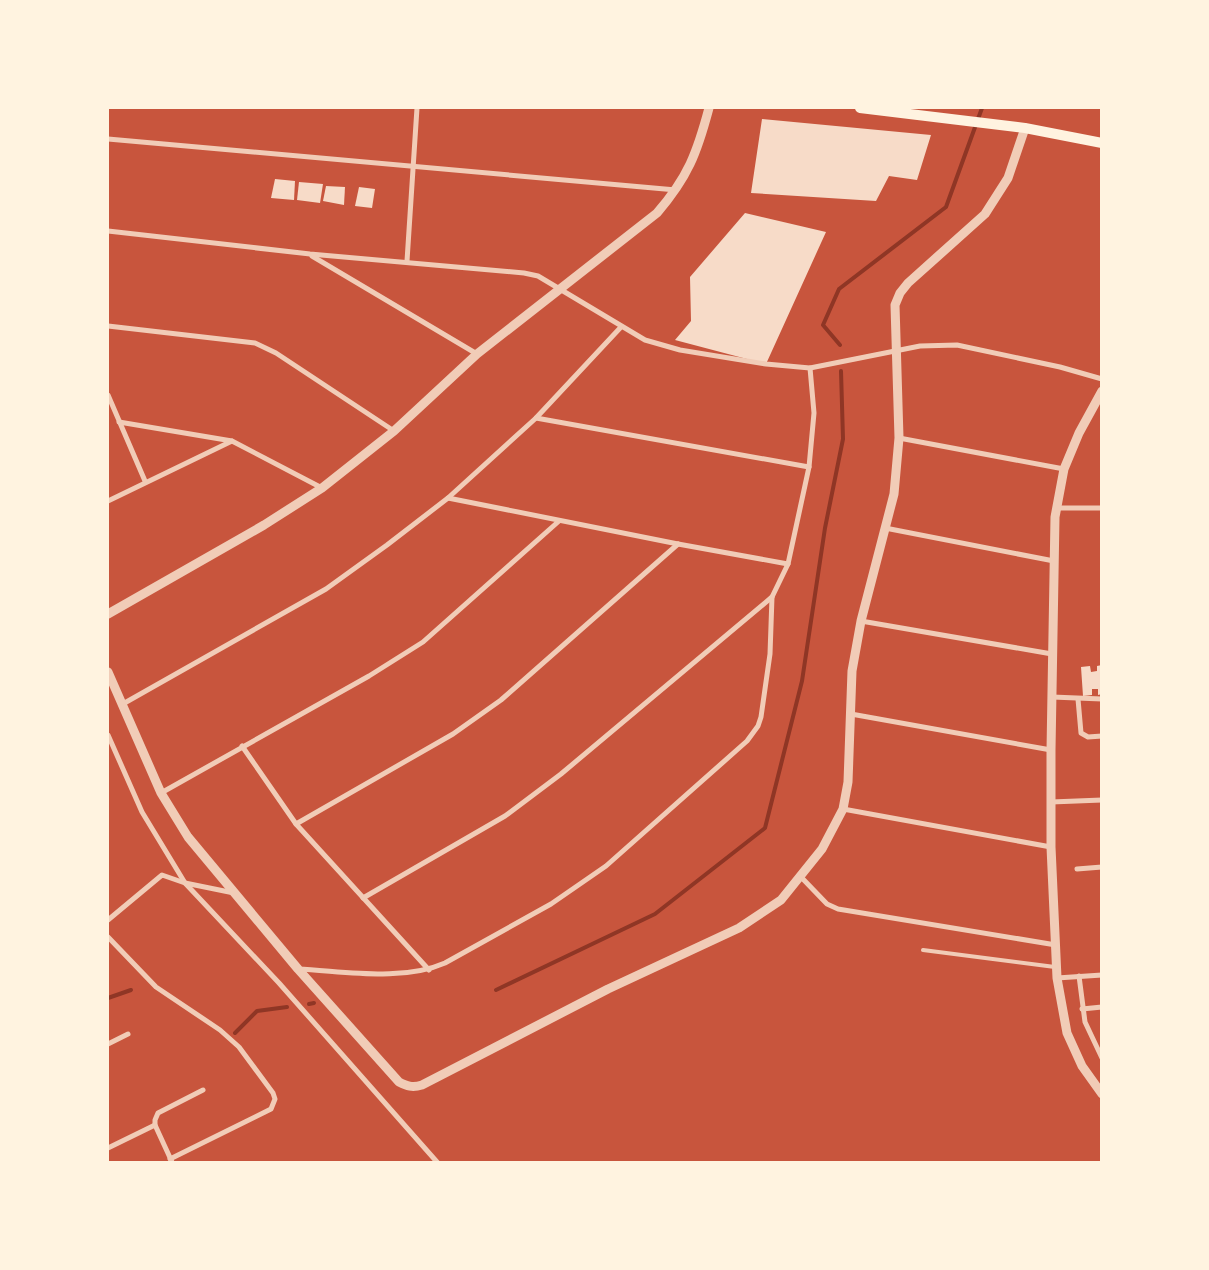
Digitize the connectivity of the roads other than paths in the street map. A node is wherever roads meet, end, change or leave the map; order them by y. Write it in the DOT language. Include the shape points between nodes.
graph roads {
  1 [pos="417,108"];
  2 [pos="709,108"];
  3 [pos="860,108"];
  4 [pos="1025,128"];
  5 [pos="108,139"];
  6 [pos="1102,143"];
  7 [pos="413,167"];
  8 [pos="677,190"];
  9 [pos="108,231"];
  10 [pos="310,254"];
  11 [pos="407,261"];
  12 [pos="560,288"];
  13 [pos="108,326"];
  14 [pos="621,327"];
  15 [pos="897,350"];
  16 [pos="477,354"];
  17 [pos="810,368"];
  18 [pos="1102,379"];
  19 [pos="1102,390"];
  20 [pos="108,395"];
  21 [pos="536,418"];
  22 [pos="119,422"];
  23 [pos="394,431"];
  24 [pos="899,438"];
  25 [pos="232,441"];
  26 [pos="809,467"];
  27 [pos="1064,469"];
  28 [pos="145,481"];
  29 [pos="322,488"];
  30 [pos="448,498"];
  31 [pos="108,501"];
  32 [pos="1056,508"];
  33 [pos="1102,508"];
  34 [pos="559,521"];
  35 [pos="885,528"];
  36 [pos="678,544"];
  37 [pos="1054,561"];
  38 [pos="788,564"];
  39 [pos="772,597"];
  40 [pos="108,614"];
  41 [pos="860,621"];
  42 [pos="1052,654"];
  43 [pos="108,672"];
  44 [pos="1052,698"];
  45 [pos="1078,699"];
  46 [pos="1102,699"];
  47 [pos="121,705"];
  48 [pos="851,714"];
  49 [pos="108,735"];
  50 [pos="1102,736"];
  51 [pos="242,746"];
  52 [pos="1051,750"];
  53 [pos="161,793"];
  54 [pos="1102,800"];
  55 [pos="1051,802"];
  56 [pos="843,809"];
  57 [pos="296,824"];
  58 [pos="1051,847"];
  59 [pos="1102,867"];
  60 [pos="1077,869"];
  61 [pos="801,877"];
  62 [pos="185,883"];
  63 [pos="234,894"];
  64 [pos="363,898"];
  65 [pos="108,920"];
  66 [pos="108,937"];
  67 [pos="1056,945"];
  68 [pos="923,950"];
  69 [pos="1056,967"];
  70 [pos="298,969"];
  71 [pos="429,970"];
  72 [pos="1102,975"];
  73 [pos="1079,976"];
  74 [pos="1057,978"];
  75 [pos="1102,1007"];
  76 [pos="1082,1009"];
  77 [pos="128,1034"];
  78 [pos="108,1044"];
  79 [pos="1102,1058"];
  80 [pos="203,1090"];
  81 [pos="1102,1094"];
  82 [pos="155,1125"];
  83 [pos="108,1140"];
  84 [pos="109,1147"];
  85 [pos="171,1161"];
  86 [pos="437,1162"];
  1 -- 7 [label="street"];
  2 -- 8 [label="street" via="690,167"];
  3 -- 4 [label="main road"];
  4 -- 6 [label="main road"];
  4 -- 15 [label="street" via="1008,178 985,214 900,293 895,305"];
  5 -- 7 [label="street"];
  7 -- 8 [label="street"];
  7 -- 11 [label="street"];
  8 -- 12 [label="street" via="657,213"];
  9 -- 10 [label="street"];
  10 -- 11 [label="street"];
  10 -- 16 [label="street"];
  11 -- 12 [label="street" via="524,273 538,276"];
  12 -- 14 [label="street"];
  12 -- 16 [label="street"];
  13 -- 23 [label="street" via="255,343 276,353"];
  14 -- 17 [label="street" via="645,340 680,350"];
  14 -- 21 [label="street"];
  15 -- 17 [label="street"];
  15 -- 18 [label="street" via="931,345 957,346"];
  15 -- 24 [label="street"];
  16 -- 23 [label="street"];
  17 -- 26 [label="street" via="814,413"];
  19 -- 27 [label="street" via="1079,432"];
  20 -- 22 [label="street"];
  21 -- 26 [label="street"];
  21 -- 30 [label="street"];
  22 -- 25 [label="street"];
  22 -- 28 [label="street"];
  23 -- 29 [label="street"];
  24 -- 27 [label="street"];
  24 -- 35 [label="street" via="894,494"];
  25 -- 28 [label="street"];
  25 -- 29 [label="street"];
  26 -- 38 [label="street"];
  27 -- 32 [label="street"];
  28 -- 31 [label="street"];
  29 -- 40 [label="street"];
  30 -- 34 [label="street"];
  30 -- 47 [label="street" via="326,589"];
  32 -- 33 [label="street"];
  32 -- 37 [label="street"];
  34 -- 36 [label="street"];
  34 -- 51 [label="street" via="422,642 370,676"];
  35 -- 37 [label="street"];
  35 -- 41 [label="street"];
  36 -- 38 [label="street"];
  36 -- 57 [label="street" via="472,722"];
  37 -- 42 [label="street"];
  38 -- 39 [label="street"];
  39 -- 64 [label="street" via="561,774 504,816"];
  39 -- 71 [label="street" via="770,654 761,717 747,741 606,866 551,904"];
  41 -- 42 [label="street"];
  41 -- 48 [label="street" via="852,671"];
  42 -- 44 [label="street"];
  43 -- 47 [label="street"];
  44 -- 45 [label="street"];
  44 -- 52 [label="street"];
  45 -- 46 [label="street"];
  45 -- 50 [label="street" via="1081,733 1088,737"];
  47 -- 53 [label="street"];
  48 -- 52 [label="street"];
  48 -- 56 [label="street" via="848,782"];
  49 -- 62 [label="street" via="142,812"];
  51 -- 53 [label="street"];
  51 -- 57 [label="street"];
  52 -- 55 [label="street"];
  53 -- 63 [label="street" via="201,855"];
  54 -- 55 [label="street"];
  55 -- 58 [label="street"];
  56 -- 58 [label="street"];
  56 -- 61 [label="street" via="822,849"];
  57 -- 64 [label="street"];
  58 -- 67 [label="street"];
  59 -- 60 [label="street"];
  61 -- 67 [label="street" via="827,904 838,909"];
  61 -- 70 [label="street" via="770,908 739,928 608,989 414,1087 399,1082"];
  62 -- 63 [label="street"];
  62 -- 65 [label="street" via="162,875"];
  62 -- 86 [label="street"];
  63 -- 70 [label="street"];
  64 -- 71 [label="street"];
  66 -- 85 [label="street" via="156,987 220,1030 239,1047 275,1099 271,1109"];
  67 -- 69 [label="street"];
  68 -- 69 [label="lane"];
  69 -- 74 [label="street"];
  70 -- 71 [label="street" via="402,974"];
  72 -- 73 [label="street"];
  73 -- 74 [label="street"];
  73 -- 76 [label="street"];
  74 -- 81 [label="street" via="1067,1033 1082,1066"];
  75 -- 76 [label="street"];
  76 -- 79 [label="street" via="1090,1036"];
  77 -- 78 [label="street"];
  80 -- 82 [label="street" via="158,1113"];
  82 -- 84 [label="street"];
  82 -- 85 [label="street"];
  83 -- 84 [label="street"];
}
